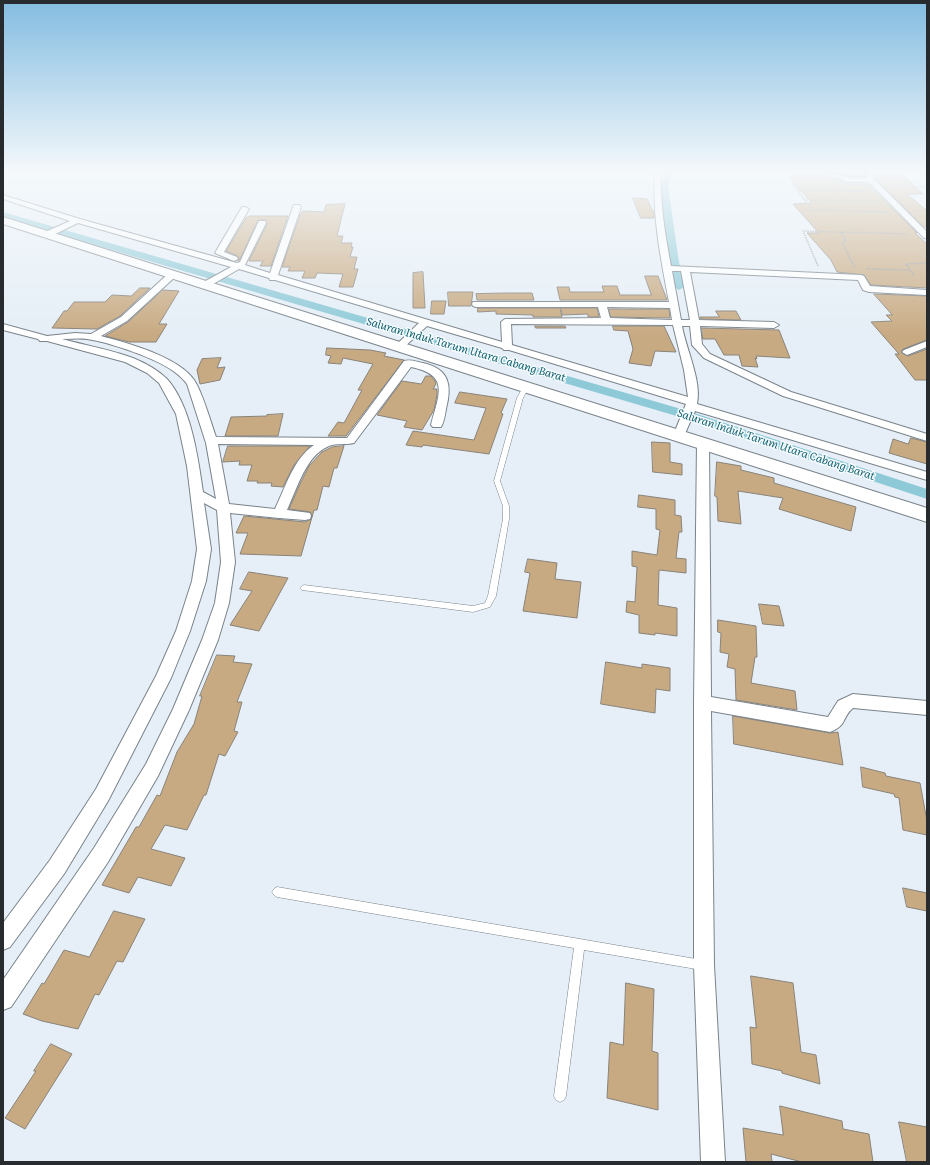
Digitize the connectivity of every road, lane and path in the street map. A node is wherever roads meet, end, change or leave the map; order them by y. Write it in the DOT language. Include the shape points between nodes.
graph roads {
  1 [pos="26,226"];
  2 [pos="65,226"];
  3 [pos="92,226"];
  4 [pos="235,226"];
  5 [pos="260,226"];
  6 [pos="290,226"];
  7 [pos="660,226"];
  8 [pos="917,226"];
  9 [pos="841,231"];
  10 [pos="50,233"];
  11 [pos="926,235"];
  12 [pos="927,263"];
  13 [pos="239,265"];
  14 [pos="669,268"];
  15 [pos="684,269"];
  16 [pos="863,269"];
  17 [pos="909,270"];
  18 [pos="172,275"];
  19 [pos="822,276"];
  20 [pos="914,276"];
  21 [pos="273,278"];
  22 [pos="858,278"];
  23 [pos="207,283"];
  24 [pos="926,292"];
  25 [pos="476,304"];
  26 [pos="602,304"];
  27 [pos="674,305"];
  28 [pos="3,320"];
  29 [pos="606,321"];
  30 [pos="679,322"];
  31 [pos="693,324"];
  32 [pos="423,325"];
  33 [pos="774,325"];
  34 [pos="3,327"];
  35 [pos="73,336"];
  36 [pos="93,337"];
  37 [pos="43,339"];
  38 [pos="402,344"];
  39 [pos="927,344"];
  40 [pos="689,345"];
  41 [pos="507,348"];
  42 [pos="907,352"];
  43 [pos="435,364"];
  44 [pos="523,392"];
  45 [pos="692,404"];
  46 [pos="437,425"];
  47 [pos="680,432"];
  48 [pos="927,438"];
  49 [pos="211,440"];
  50 [pos="326,442"];
  51 [pos="703,443"];
  52 [pos="927,476"];
  53 [pos="197,494"];
  54 [pos="224,508"];
  55 [pos="279,514"];
  56 [pos="927,515"];
  57 [pos="304,516"];
  58 [pos="304,588"];
  59 [pos="702,703"];
  60 [pos="927,708"];
  61 [pos="277,892"];
  62 [pos="3,940"];
  63 [pos="580,944"];
  64 [pos="704,965"];
  65 [pos="3,999"];
  66 [pos="560,1096"];
  67 [pos="713,1162"];
  1 -- 10 [label="main road"];
  2 -- 10 [label="street"];
  3 -- 13 [label="street"];
  4 -- 13 [label="street" via="219,253"];
  5 -- 13 [label="street"];
  6 -- 21 [label="street"];
  7 -- 14 [label="street"];
  8 -- 11 [label="street"];
  9 -- 11 [label="path"];
  9 -- 19 [label="path" via="802,231"];
  9 -- 22 [label="path" via="846,241 842,242"];
  10 -- 18 [label="main road"];
  12 -- 17 [label="path" via="907,263"];
  13 -- 21 [label="street"];
  13 -- 23 [label="street"];
  14 -- 15 [label="street"];
  14 -- 27 [label="street"];
  15 -- 19 [label="street"];
  15 -- 31 [label="street"];
  16 -- 17 [label="path"];
  17 -- 20 [label="path"];
  18 -- 23 [label="main road"];
  18 -- 36 [label="street" via="124,319"];
  19 -- 22 [label="street"];
  21 -- 32 [label="street"];
  22 -- 24 [label="street" via="863,279 869,289"];
  23 -- 38 [label="main road"];
  25 -- 26 [label="street"];
  26 -- 27 [label="street"];
  26 -- 29 [label="street"];
  27 -- 30 [label="street"];
  28 -- 35 [label="street"];
  29 -- 30 [label="street"];
  29 -- 41 [label="street" via="508,321"];
  30 -- 31 [label="street"];
  30 -- 40 [label="street"];
  31 -- 33 [label="street"];
  31 -- 40 [label="street"];
  32 -- 38 [label="street"];
  32 -- 41 [label="street"];
  34 -- 37 [label="street"];
  35 -- 36 [label="street"];
  35 -- 37 [label="street"];
  36 -- 49 [label="street" via="144,354 180,371 192,384"];
  37 -- 53 [label="street" via="128,360 151,371 163,381 171,392 180,414"];
  38 -- 43 [label="main road"];
  39 -- 42 [label="street"];
  40 -- 45 [label="street"];
  40 -- 48 [label="street" via="714,360 787,394"];
  41 -- 45 [label="street"];
  43 -- 44 [label="main road"];
  43 -- 46 [label="street" via="445,387"];
  43 -- 50 [label="street" via="407,363 351,440"];
  44 -- 47 [label="main road"];
  44 -- 58 [label="lane" via="497,481 506,506 506,519 492,596 487,605 474,609"];
  45 -- 47 [label="street"];
  45 -- 52 [label="street"];
  47 -- 51 [label="main road"];
  49 -- 50 [label="street"];
  49 -- 54 [label="street"];
  50 -- 55 [label="street" via="313,451 303,463"];
  51 -- 56 [label="main road"];
  51 -- 59 [label="street"];
  53 -- 54 [label="street"];
  53 -- 62 [label="street" via="204,549 203,565 183,631 163,678 102,795 57,867"];
  54 -- 55 [label="street"];
  54 -- 65 [label="street" via="228,562 222,603 210,640 181,710 152,770 101,855"];
  55 -- 57 [label="street"];
  59 -- 60 [label="street" via="830,725 837,720 845,704 853,701"];
  59 -- 64 [label="street"];
  61 -- 63 [label="lane"];
  63 -- 64 [label="lane"];
  63 -- 66 [label="lane"];
  64 -- 67 [label="street"];
}
